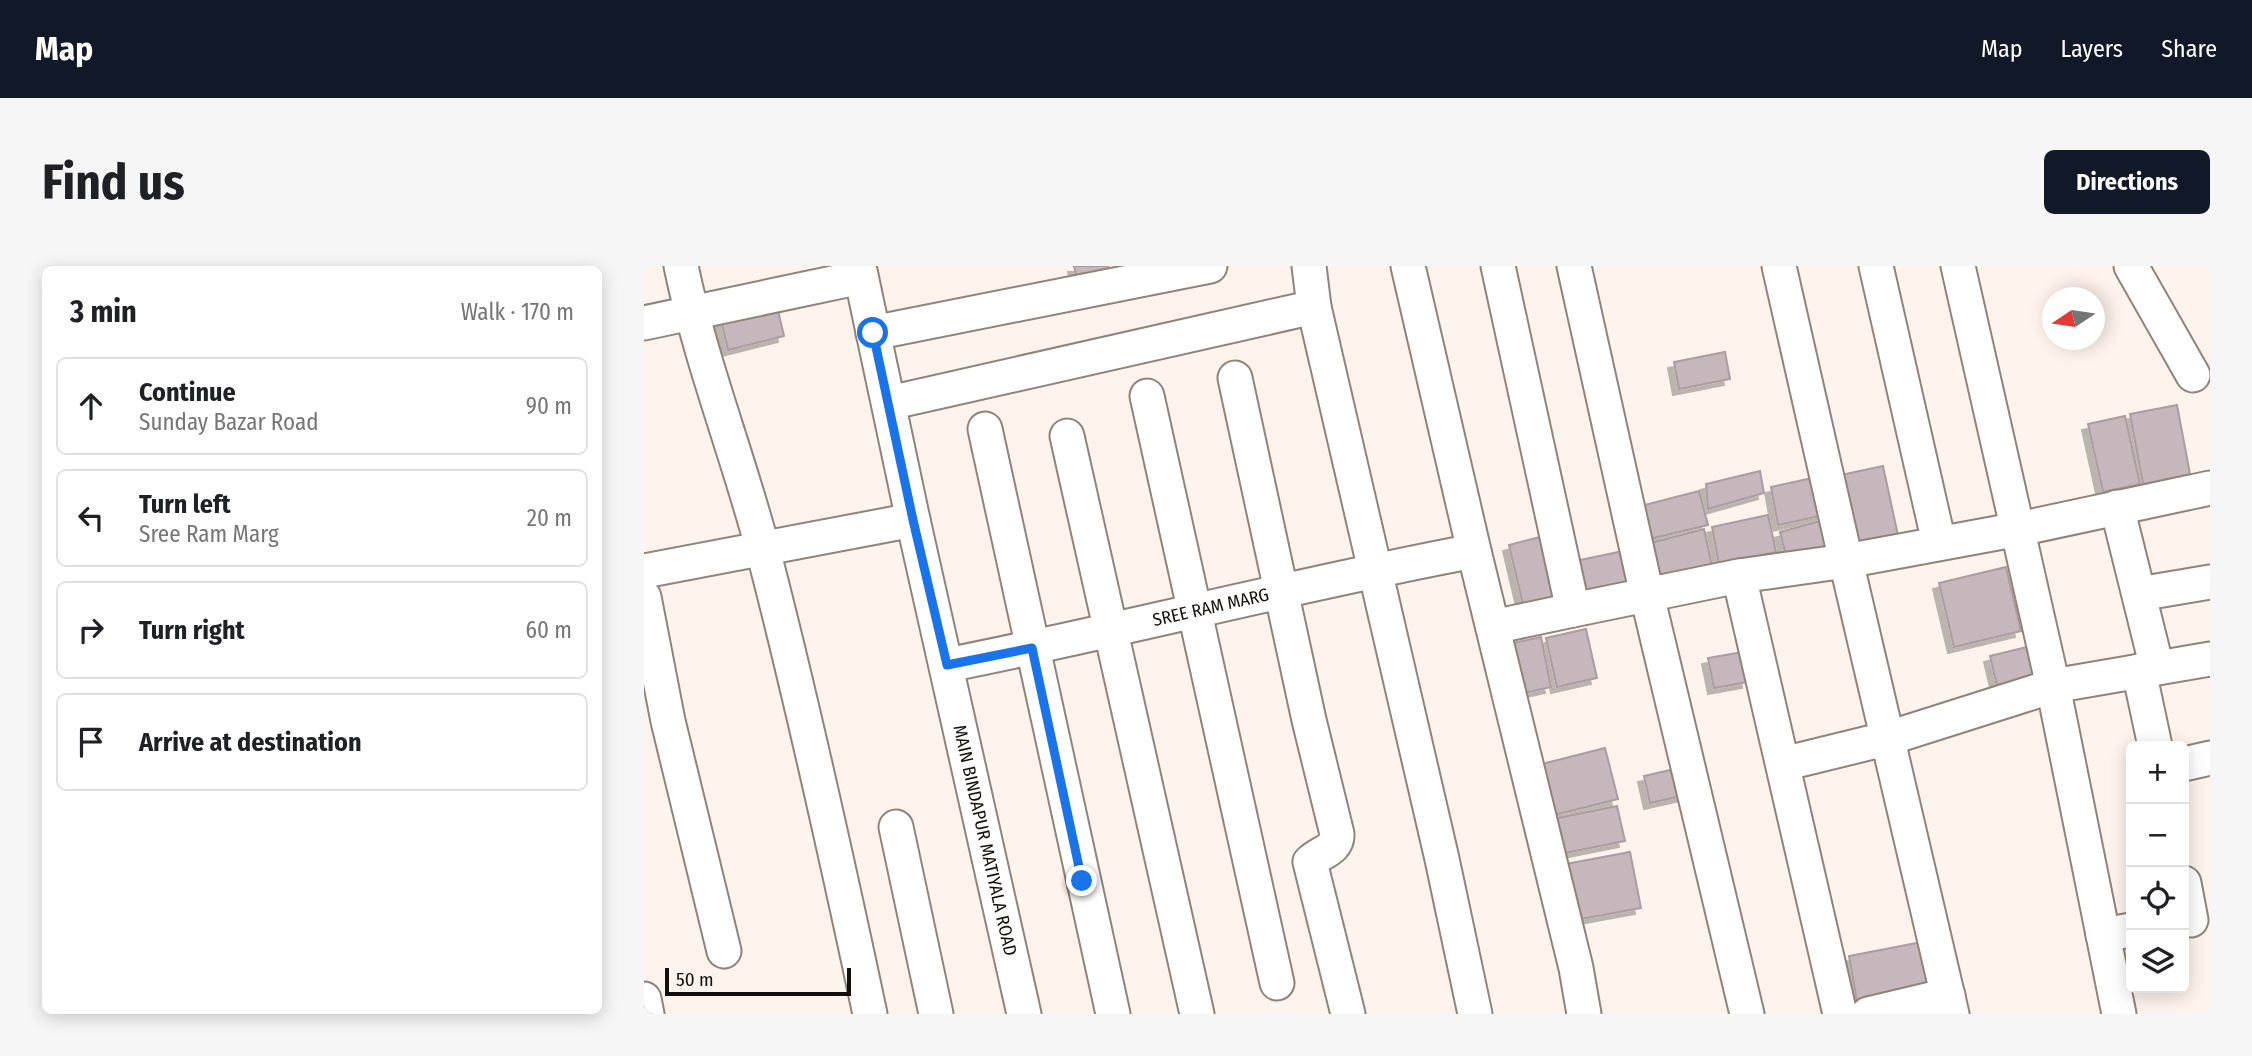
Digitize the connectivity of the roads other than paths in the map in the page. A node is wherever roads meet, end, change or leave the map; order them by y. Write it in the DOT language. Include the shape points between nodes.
graph roads {
  1 [pos="681,266"];
  2 [pos="1210,266"];
  3 [pos="1309,266"];
  4 [pos="1408,266"];
  5 [pos="1498,266"];
  6 [pos="1574,266"];
  7 [pos="1779,266"];
  8 [pos="1876,266"];
  9 [pos="1958,266"];
  10 [pos="2131,266"];
  11 [pos="860,272"];
  12 [pos="1314,307"];
  13 [pos="691,313"];
  14 [pos="644,323"];
  15 [pos="873,333"];
  16 [pos="2193,375"];
  17 [pos="1236,378"];
  18 [pos="1147,397"];
  19 [pos="889,402"];
  20 [pos="985,429"];
  21 [pos="1067,436"];
  22 [pos="2210,488"];
  23 [pos="2117,507"];
  24 [pos="913,520"];
  25 [pos="2018,529"];
  26 [pos="1939,543"];
  27 [pos="762,548"];
  28 [pos="1474,551"];
  29 [pos="1846,561"];
  30 [pos="1374,570"];
  31 [pos="644,571"];
  32 [pos="1740,576"];
  33 [pos="2210,582"];
  34 [pos="1281,592"];
  35 [pos="2139,594"];
  36 [pos="1647,595"];
  37 [pos="644,597"];
  38 [pos="1573,610"];
  39 [pos="1194,612"];
  40 [pos="1493,627"];
  41 [pos="1111,631"];
  42 [pos="1032,648"];
  43 [pos="2210,659"];
  44 [pos="947,665"];
  45 [pos="2148,670"];
  46 [pos="2053,687"];
  47 [pos="1888,738"];
  48 [pos="2155,741"];
  49 [pos="2210,758"];
  50 [pos="2189,763"];
  51 [pos="1783,764"];
  52 [pos="896,827"];
  53 [pos="2189,899"];
  54 [pos="2195,919"];
  55 [pos="2117,933"];
  56 [pos="724,951"];
  57 [pos="1277,984"];
  58 [pos="644,999"];
  59 [pos="1950,1004"];
  60 [pos="648,1014"];
  61 [pos="870,1014"];
  62 [pos="936,1014"];
  63 [pos="1024,1014"];
  64 [pos="1113,1014"];
  65 [pos="1197,1014"];
  66 [pos="1349,1014"];
  67 [pos="1475,1014"];
  68 [pos="1584,1014"];
  69 [pos="1747,1014"];
  70 [pos="1840,1014"];
  71 [pos="1868,1014"];
  72 [pos="2119,1014"];
  1 -- 13 [label="street"];
  2 -- 15 [label="street"];
  3 -- 12 [label="street"];
  4 -- 28 [label="street"];
  5 -- 38 [label="street"];
  6 -- 36 [label="street"];
  7 -- 29 [label="street"];
  8 -- 26 [label="street"];
  9 -- 25 [label="street"];
  10 -- 16 [label="street"];
  11 -- 13 [label="street"];
  11 -- 15 [label="street, MAIN BINDAPUR MATIYALA ROAD"];
  12 -- 19 [label="street"];
  12 -- 30 [label="street"];
  13 -- 14 [label="street"];
  13 -- 27 [label="street"];
  15 -- 19 [label="street, MAIN BINDAPUR MATIYALA ROAD"];
  17 -- 34 [label="street"];
  18 -- 39 [label="street"];
  19 -- 24 [label="street, MAIN BINDAPUR MATIYALA ROAD"];
  20 -- 42 [label="street"];
  21 -- 41 [label="street"];
  22 -- 23 [label="street"];
  23 -- 25 [label="street"];
  23 -- 35 [label="street"];
  24 -- 27 [label="street"];
  24 -- 44 [label="street, MAIN BINDAPUR MATIYALA ROAD"];
  25 -- 26 [label="street"];
  25 -- 46 [label="street"];
  26 -- 29 [label="street"];
  27 -- 31 [label="street"];
  27 -- 61 [label="street" via="832,832"];
  28 -- 30 [label="street, SREE RAM MARG"];
  28 -- 40 [label="street"];
  29 -- 32 [label="street"];
  29 -- 47 [label="street"];
  30 -- 34 [label="street, SREE RAM MARG"];
  30 -- 67 [label="street"];
  32 -- 36 [label="street"];
  32 -- 51 [label="street"];
  33 -- 35 [label="street"];
  34 -- 39 [label="street, SREE RAM MARG"];
  34 -- 66 [label="street" via="1337,834 1334,846 1310,862"];
  35 -- 45 [label="street"];
  36 -- 38 [label="street"];
  36 -- 69 [label="street"];
  37 -- 56 [label="street" via="668,721"];
  38 -- 40 [label="street"];
  39 -- 41 [label="street, SREE RAM MARG"];
  39 -- 57 [label="street"];
  40 -- 68 [label="street"];
  41 -- 42 [label="street, SREE RAM MARG"];
  41 -- 65 [label="street"];
  42 -- 44 [label="street, SREE RAM MARG"];
  42 -- 64 [label="street"];
  43 -- 45 [label="street"];
  44 -- 63 [label="street, MAIN BINDAPUR MATIYALA ROAD"];
  45 -- 46 [label="street"];
  45 -- 48 [label="street"];
  46 -- 47 [label="street"];
  46 -- 55 [label="street"];
  47 -- 51 [label="street"];
  47 -- 59 [label="street"];
  49 -- 50 [label="street"];
  51 -- 70 [label="street"];
  52 -- 62 [label="street"];
  53 -- 54 [label="street"];
  55 -- 72 [label="street"];
  58 -- 60 [label="street"];
  59 -- 71 [label="street"];
}
